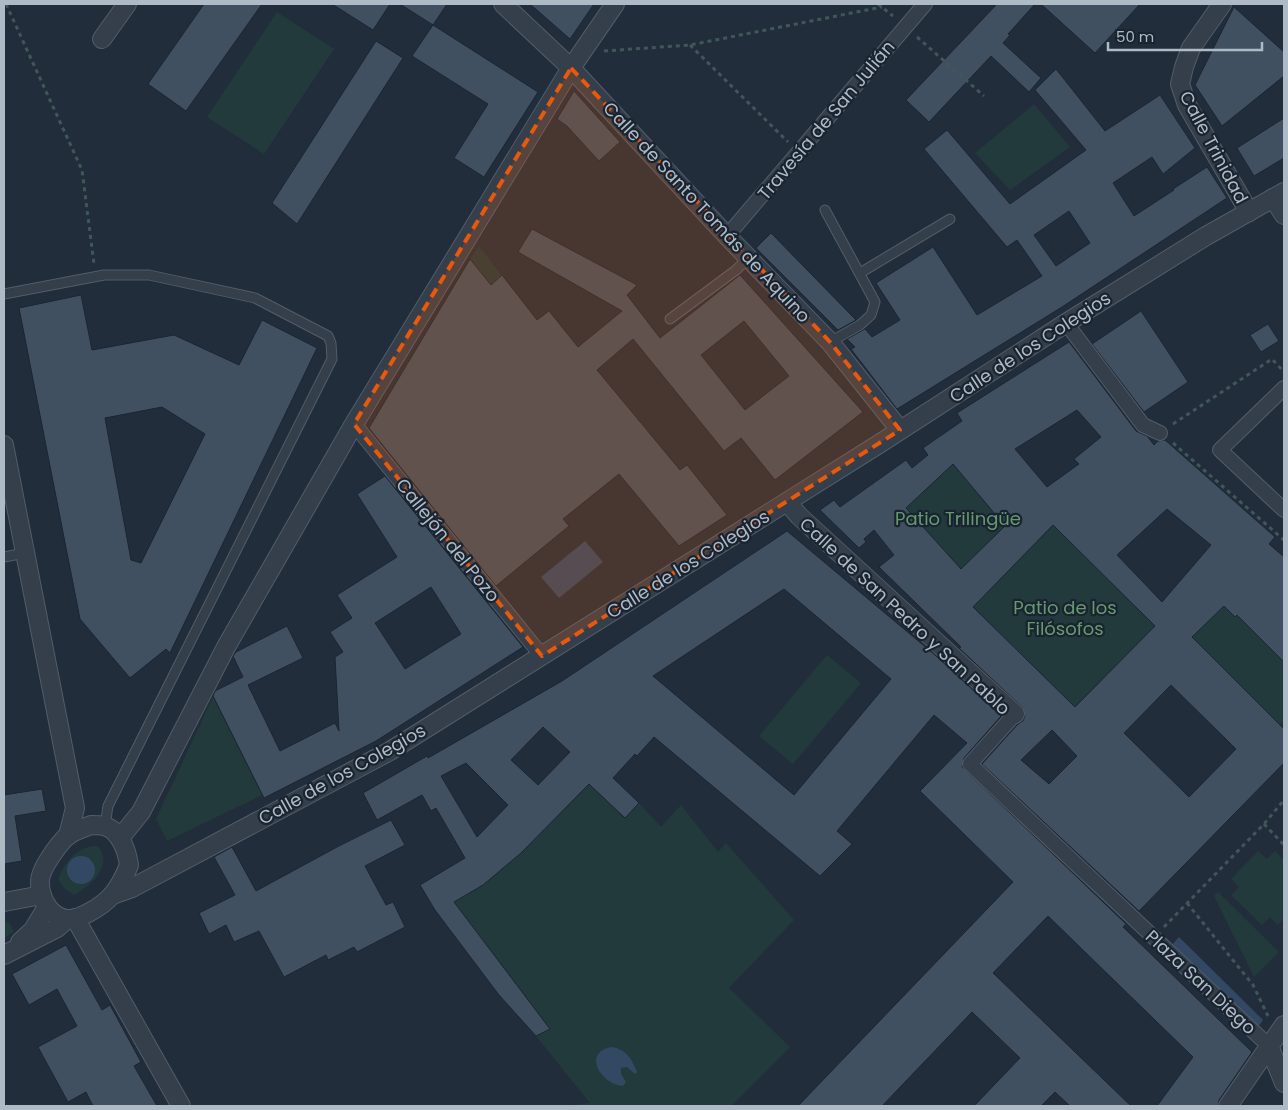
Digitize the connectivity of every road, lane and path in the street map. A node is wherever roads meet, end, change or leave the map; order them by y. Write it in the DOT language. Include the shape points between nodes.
graph roads {
  1 [pos="6,4"];
  2 [pos="127,4"];
  3 [pos="503,4"];
  4 [pos="615,4"];
  5 [pos="925,4"];
  6 [pos="1222,4"];
  7 [pos="882,7"];
  8 [pos="906,27"];
  9 [pos="102,39"];
  10 [pos="690,44"];
  11 [pos="585,48"];
  12 [pos="571,68"];
  13 [pos="984,96"];
  14 [pos="799,153"];
  15 [pos="1279,195"];
  16 [pos="825,210"];
  17 [pos="1249,212"];
  18 [pos="1284,215"];
  19 [pos="950,219"];
  20 [pos="728,236"];
  21 [pos="749,257"];
  22 [pos="860,273"];
  23 [pos="95,276"];
  24 [pos="4,294"];
  25 [pos="670,320"];
  26 [pos="1066,323"];
  27 [pos="830,342"];
  28 [pos="1284,372"];
  29 [pos="1284,388"];
  30 [pos="354,424"];
  31 [pos="900,430"];
  32 [pos="1160,432"];
  33 [pos="4,445"];
  34 [pos="786,502"];
  35 [pos="1284,510"];
  36 [pos="1284,540"];
  37 [pos="25,552"];
  38 [pos="4,557"];
  39 [pos="542,656"];
  40 [pos="1015,714"];
  41 [pos="1284,800"];
  42 [pos="75,808"];
  43 [pos="1264,824"];
  44 [pos="98,825"];
  45 [pos="68,836"];
  46 [pos="120,838"];
  47 [pos="1284,844"];
  48 [pos="115,894"];
  49 [pos="4,902"];
  50 [pos="44,902"];
  51 [pos="1188,903"];
  52 [pos="1132,917"];
  53 [pos="71,919"];
  54 [pos="1154,938"];
  55 [pos="6,954"];
  56 [pos="1277,1035"];
  57 [pos="1284,1083"];
  58 [pos="181,1106"];
  59 [pos="1228,1106"];
  1 -- 23 [label="path" via="82,170"];
  2 -- 9 [label="street"];
  3 -- 12 [label="street, Calle de Santo Tomás de Aquino"];
  4 -- 11 [label="street"];
  5 -- 8 [label="street, Travesía de San Julián"];
  6 -- 17 [label="street, Calle Trinidad" via="1191,48 1180,84 1187,105"];
  7 -- 10 [label="path"];
  8 -- 13 [label="path"];
  8 -- 14 [label="street, Travesía de San Julián"];
  10 -- 11 [label="path" via="591,52"];
  10 -- 14 [label="path"];
  11 -- 12 [label="street"];
  12 -- 20 [label="street, Calle de Santo Tomás de Aquino"];
  12 -- 30 [label="street"];
  14 -- 20 [label="street, Travesía de San Julián"];
  15 -- 17 [label="street, Calle de los Colegios"];
  15 -- 18 [label="street"];
  16 -- 22 [label="lane"];
  17 -- 26 [label="street, Calle de los Colegios"];
  19 -- 22 [label="lane"];
  20 -- 21 [label="street, Calle de Santo Tomás de Aquino"];
  21 -- 25 [label="lane"];
  21 -- 27 [label="street, Calle de Santo Tomás de Aquino"];
  22 -- 27 [label="lane" via="875,302 872,315"];
  23 -- 24 [label="lane"];
  23 -- 44 [label="lane" via="149,275 255,298 328,336 332,359"];
  26 -- 31 [label="street, Calle de los Colegios"];
  26 -- 32 [label="street" via="1143,425"];
  27 -- 31 [label="street, Calle de Santo Tomás de Aquino"];
  28 -- 32 [label="path" via="1272,359"];
  29 -- 35 [label="street" via="1220,450"];
  30 -- 39 [label="street, Callejón del Pozo"];
  30 -- 46 [label="street" via="226,647 141,812"];
  31 -- 34 [label="street, Calle de los Colegios"];
  32 -- 36 [label="path"];
  33 -- 37 [label="street"];
  34 -- 39 [label="street, Calle de los Colegios"];
  34 -- 40 [label="street, Calle de San Pedro y San Pablo"];
  37 -- 38 [label="lane"];
  37 -- 42 [label="street"];
  39 -- 48 [label="street, Calle de los Colegios" via="390,751 132,888"];
  40 -- 52 [label="street, Calle de San Pedro y San Pablo" via="970,764"];
  41 -- 43 [label="path"];
  42 -- 44 [label="street"];
  42 -- 45 [label="street"];
  43 -- 47 [label="path"];
  43 -- 51 [label="path"];
  44 -- 45 [label="street"];
  44 -- 46 [label="street"];
  45 -- 50 [label="street" via="46,865 40,880"];
  46 -- 48 [label="street" via="129,865"];
  48 -- 53 [label="street" via="96,908"];
  49 -- 50 [label="street"];
  50 -- 53 [label="street" via="57,916"];
  50 -- 55 [label="street" via="33,930"];
  51 -- 54 [label="path"];
  51 -- 56 [label="path" via="1253,984"];
  52 -- 54 [label="street, Plaza San Diego"];
  53 -- 55 [label="street"];
  53 -- 58 [label="street"];
  54 -- 56 [label="street, Plaza San Diego"];
  56 -- 57 [label="street"];
  56 -- 59 [label="street"];
}
